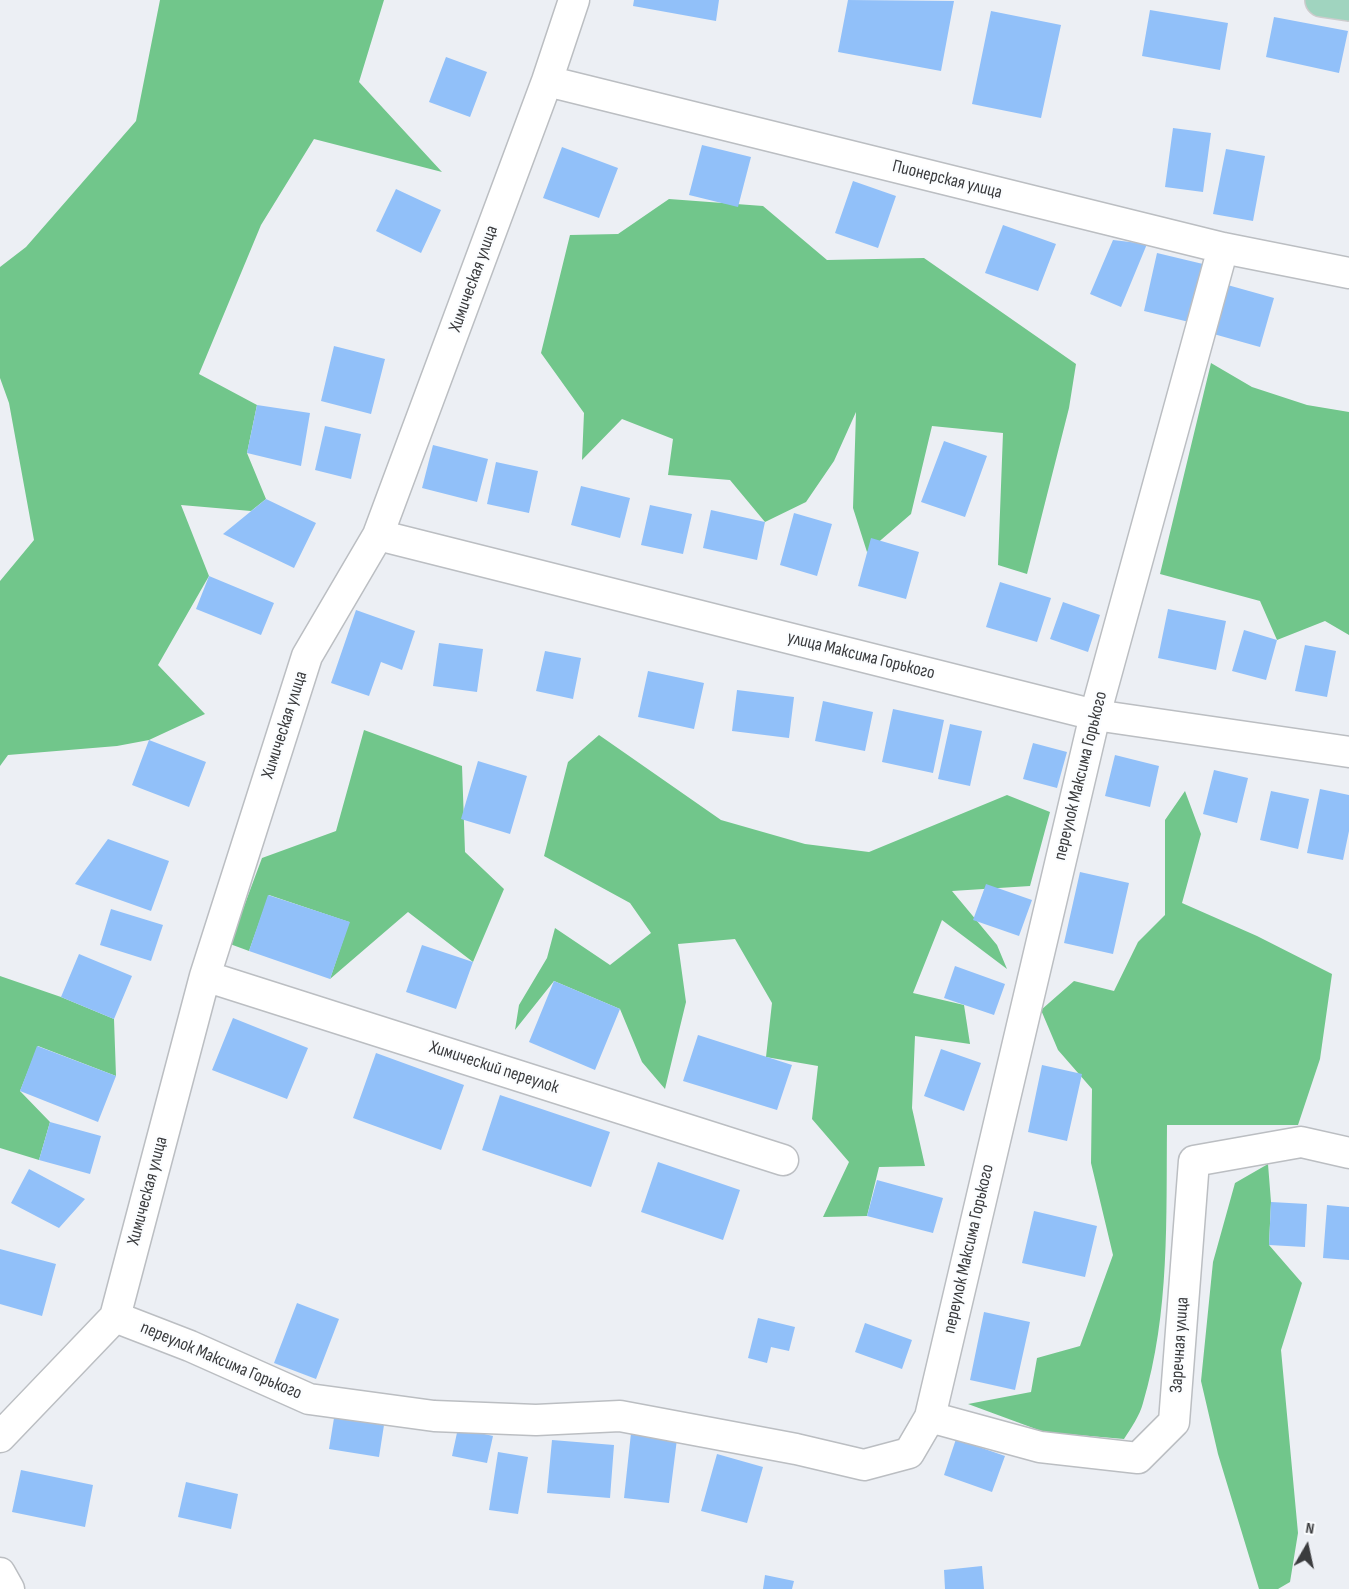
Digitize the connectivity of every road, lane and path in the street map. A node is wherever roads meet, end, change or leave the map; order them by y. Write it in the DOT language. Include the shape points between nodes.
graph roads {
  1 [pos="574,0"];
  2 [pos="1322,0"];
  3 [pos="1349,4"];
  4 [pos="547,81"];
  5 [pos="1223,248"];
  6 [pos="1349,273"];
  7 [pos="378,535"];
  8 [pos="1095,715"];
  9 [pos="1349,752"];
  10 [pos="205,976"];
  11 [pos="1349,1153"];
  12 [pos="783,1160"];
  13 [pos="115,1317"];
  14 [pos="930,1416"];
  15 [pos="0,1437"];
  16 [pos="0,1573"];
  17 [pos="9,1589"];
  1 -- 4 [label="street, Химическая улица"];
  2 -- 3 [label="main road"];
  4 -- 5 [label="street, Пионерская улица"];
  4 -- 7 [label="street, Химическая улица"];
  5 -- 6 [label="street, Пионерская улица"];
  5 -- 8 [label="street, переулок Максима Горького"];
  7 -- 8 [label="street, улица Максима Горького"];
  7 -- 10 [label="street, Химическая улица" via="307,656"];
  8 -- 9 [label="street, улица Максима Горького"];
  8 -- 14 [label="street, переулок Максима Горького"];
  10 -- 12 [label="street, Химический переулок"];
  10 -- 13 [label="street, Химическая улица"];
  11 -- 14 [label="street, Заречная улица" via="1301,1142 1194,1161 1174,1422 1138,1458 1040,1447"];
  13 -- 14 [label="street, переулок Максима Горького" via="309,1399 434,1416 536,1420 620,1416 864,1465 909,1453"];
  13 -- 15 [label="street, Химическая улица"];
  16 -- 17 [label="street"];
}
